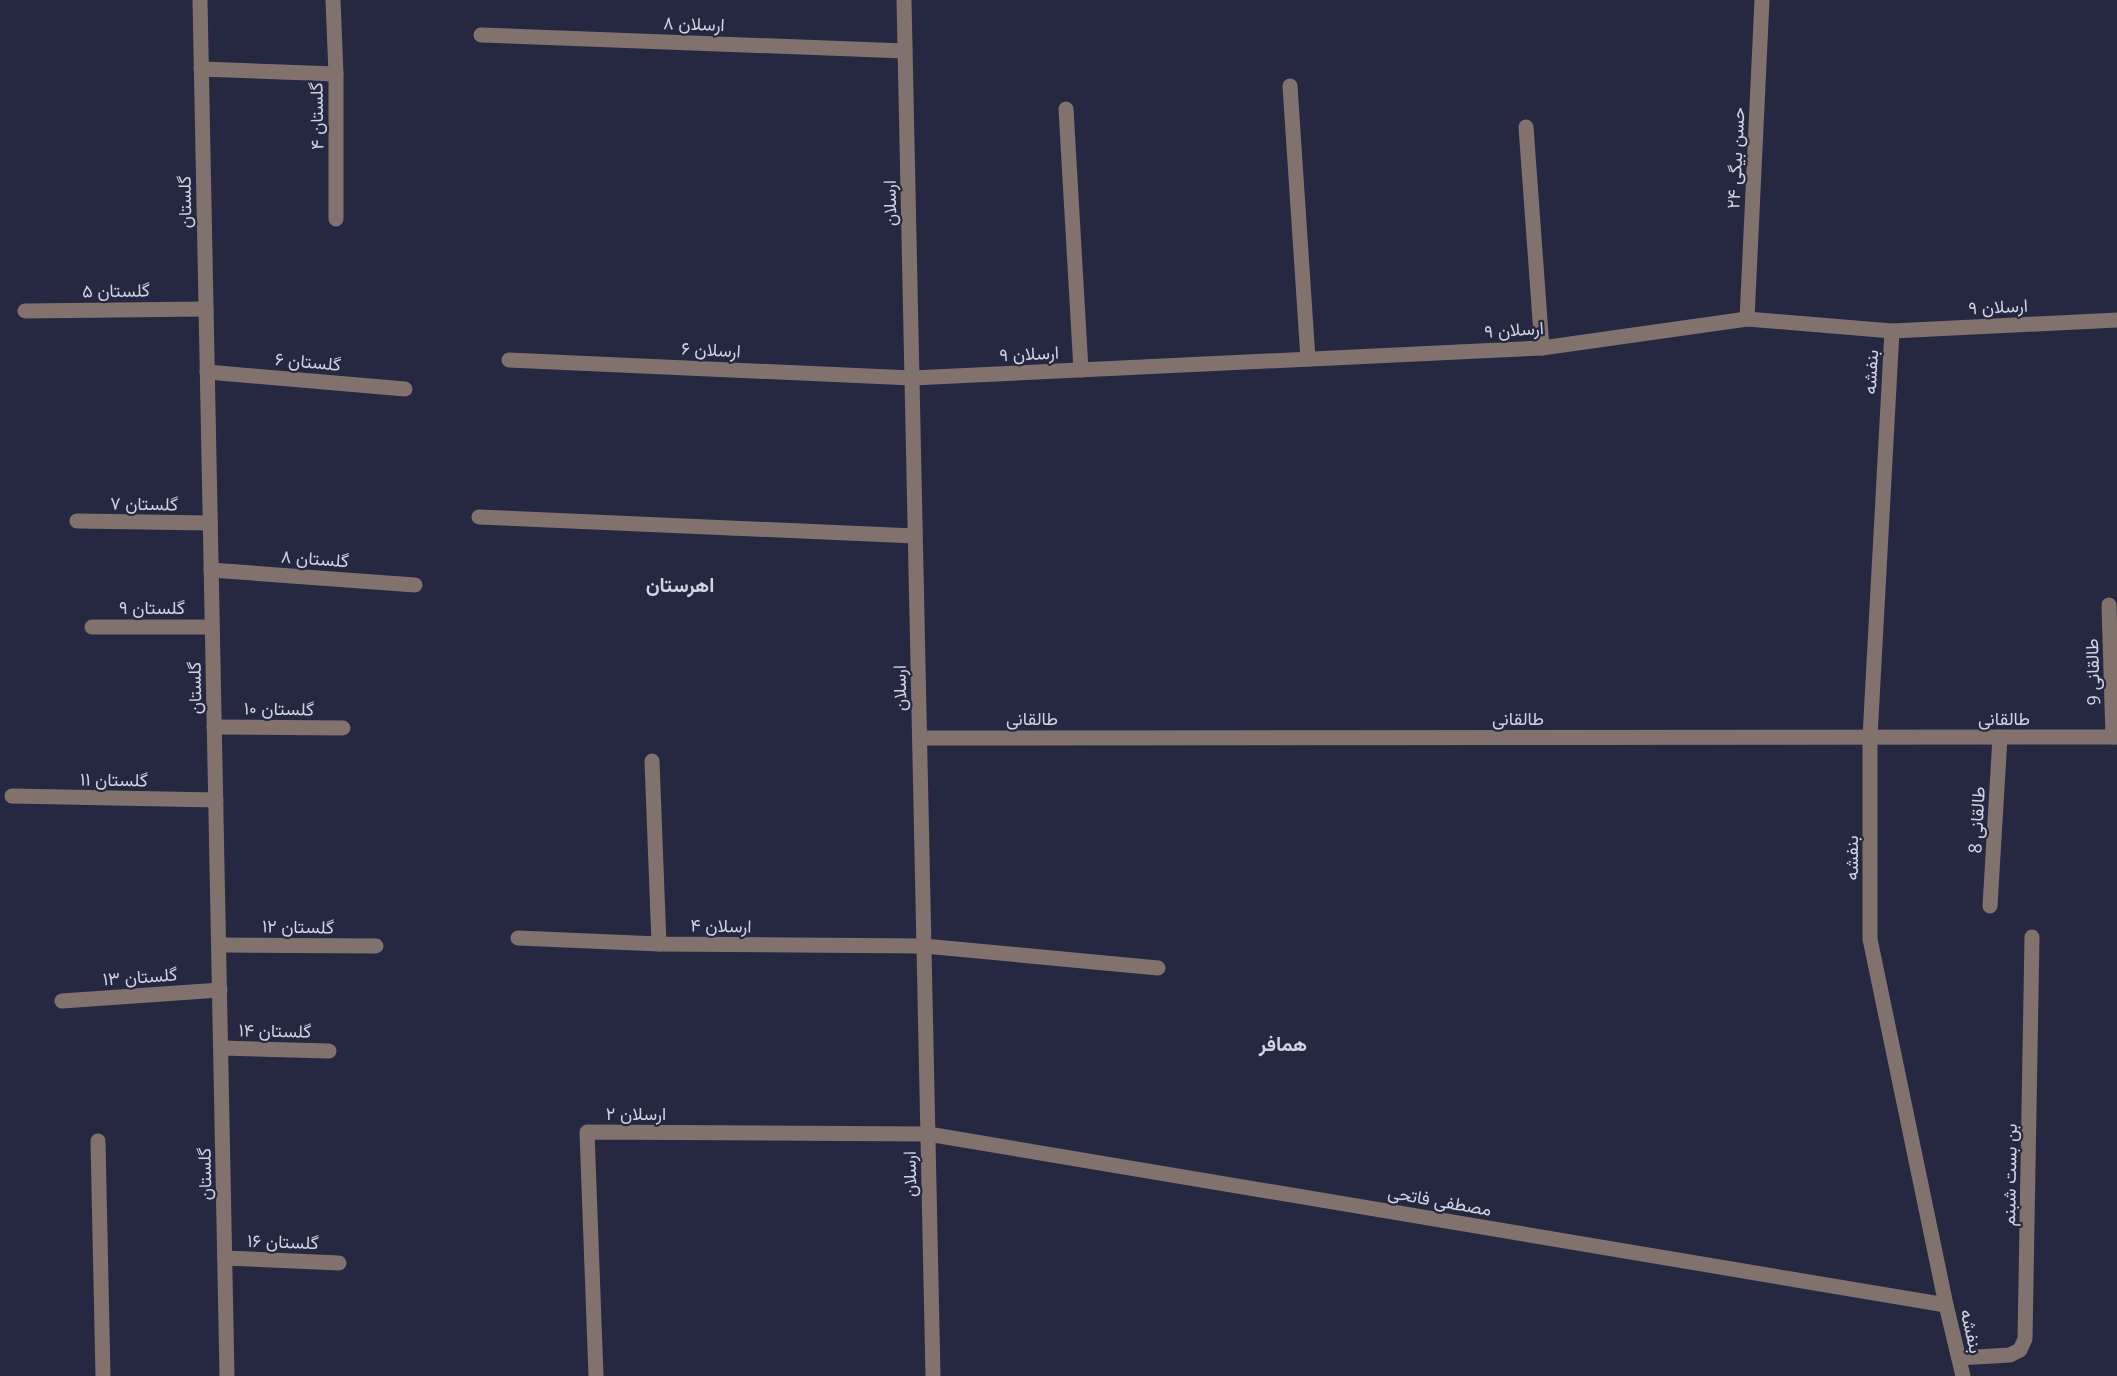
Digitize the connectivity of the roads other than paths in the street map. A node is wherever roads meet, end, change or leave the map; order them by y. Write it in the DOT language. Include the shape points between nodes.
graph roads {
  1 [pos="200,0"];
  2 [pos="333,0"];
  3 [pos="904,0"];
  4 [pos="1762,0"];
  5 [pos="481,35"];
  6 [pos="905,51"];
  7 [pos="201,69"];
  8 [pos="336,74"];
  9 [pos="1290,86"];
  10 [pos="1066,108"];
  11 [pos="1526,127"];
  12 [pos="336,219"];
  13 [pos="206,309"];
  14 [pos="25,311"];
  15 [pos="1747,319"];
  16 [pos="2117,320"];
  17 [pos="1892,331"];
  18 [pos="1542,348"];
  19 [pos="1308,359"];
  20 [pos="509,360"];
  21 [pos="1081,370"];
  22 [pos="207,372"];
  23 [pos="912,378"];
  24 [pos="405,389"];
  25 [pos="479,518"];
  26 [pos="77,521"];
  27 [pos="210,524"];
  28 [pos="915,536"];
  29 [pos="211,570"];
  30 [pos="415,585"];
  31 [pos="2109,605"];
  32 [pos="92,627"];
  33 [pos="212,627"];
  34 [pos="214,727"];
  35 [pos="343,728"];
  36 [pos="1870,737"];
  37 [pos="2000,737"];
  38 [pos="2115,737"];
  39 [pos="920,738"];
  40 [pos="652,761"];
  41 [pos="12,796"];
  42 [pos="216,800"];
  43 [pos="1990,906"];
  44 [pos="2032,937"];
  45 [pos="518,938"];
  46 [pos="659,944"];
  47 [pos="219,945"];
  48 [pos="376,946"];
  49 [pos="924,946"];
  50 [pos="1158,968"];
  51 [pos="220,990"];
  52 [pos="62,1001"];
  53 [pos="221,1048"];
  54 [pos="329,1051"];
  55 [pos="928,1134"];
  56 [pos="98,1141"];
  57 [pos="225,1258"];
  58 [pos="339,1263"];
  59 [pos="1946,1305"];
  60 [pos="1959,1358"];
  61 [pos="103,1376"];
  62 [pos="227,1376"];
  63 [pos="596,1376"];
  64 [pos="933,1376"];
  65 [pos="1963,1376"];
  1 -- 7 [label="street, گلستان"];
  2 -- 8 [label="street"];
  3 -- 6 [label="street, ارسلان"];
  4 -- 15 [label="street, حسن بیگی ۲۴"];
  5 -- 6 [label="street, ارسلان ۸"];
  6 -- 23 [label="street, ارسلان"];
  7 -- 8 [label="street, گلستان ۴"];
  7 -- 13 [label="street, گلستان"];
  8 -- 12 [label="street, گلستان ۴"];
  9 -- 19 [label="street"];
  10 -- 21 [label="street"];
  11 -- 18 [label="street"];
  13 -- 14 [label="street, گلستان ۵"];
  13 -- 22 [label="street, گلستان"];
  15 -- 17 [label="street, ارسلان ۹"];
  15 -- 18 [label="street, ارسلان ۹"];
  16 -- 17 [label="street, ارسلان ۹"];
  17 -- 36 [label="street, بنفشه"];
  18 -- 19 [label="street, ارسلان ۹"];
  19 -- 21 [label="street, ارسلان ۹"];
  20 -- 23 [label="street, ارسلان ۶"];
  21 -- 23 [label="street, ارسلان ۹"];
  22 -- 24 [label="street, گلستان ۶"];
  22 -- 27 [label="street, گلستان"];
  23 -- 28 [label="street, ارسلان"];
  25 -- 28 [label="street"];
  26 -- 27 [label="street, گلستان ۷"];
  27 -- 29 [label="street, گلستان"];
  28 -- 39 [label="street, ارسلان"];
  29 -- 30 [label="street, گلستان ۸"];
  29 -- 33 [label="street, گلستان"];
  31 -- 38 [label="street, طالقانی 9"];
  32 -- 33 [label="street, گلستان ۹"];
  33 -- 34 [label="street, گلستان"];
  34 -- 35 [label="street, گلستان ۱۰"];
  34 -- 42 [label="street, گلستان"];
  36 -- 37 [label="street, طالقانی"];
  36 -- 39 [label="street, طالقانی"];
  36 -- 59 [label="street, بنفشه" via="1870,939"];
  37 -- 38 [label="street, طالقانی"];
  37 -- 43 [label="street, طالقانی 8"];
  39 -- 49 [label="street, ارسلان"];
  40 -- 46 [label="street"];
  41 -- 42 [label="street, گلستان ۱۱"];
  42 -- 47 [label="street, گلستان"];
  44 -- 60 [label="street, بن بست شبنم" via="2025,1339 2020,1350 2010,1355"];
  45 -- 46 [label="street, ارسلان ۴"];
  46 -- 49 [label="street, ارسلان ۴"];
  47 -- 48 [label="street, گلستان ۱۲"];
  47 -- 51 [label="street, گلستان"];
  49 -- 50 [label="street, ارسلان ۴"];
  49 -- 55 [label="street, ارسلان"];
  51 -- 52 [label="street, گلستان ۱۳"];
  51 -- 53 [label="street, گلستان"];
  53 -- 54 [label="street, گلستان ۱۴"];
  53 -- 57 [label="street, گلستان"];
  55 -- 59 [label="street, مصطفی فاتحی"];
  55 -- 63 [label="street, ارسلان ۲" via="587,1132"];
  55 -- 64 [label="street, ارسلان"];
  56 -- 61 [label="street"];
  57 -- 58 [label="street, گلستان ۱۶"];
  57 -- 62 [label="street, گلستان"];
  59 -- 60 [label="street, بنفشه"];
  60 -- 65 [label="street, بنفشه"];
}
